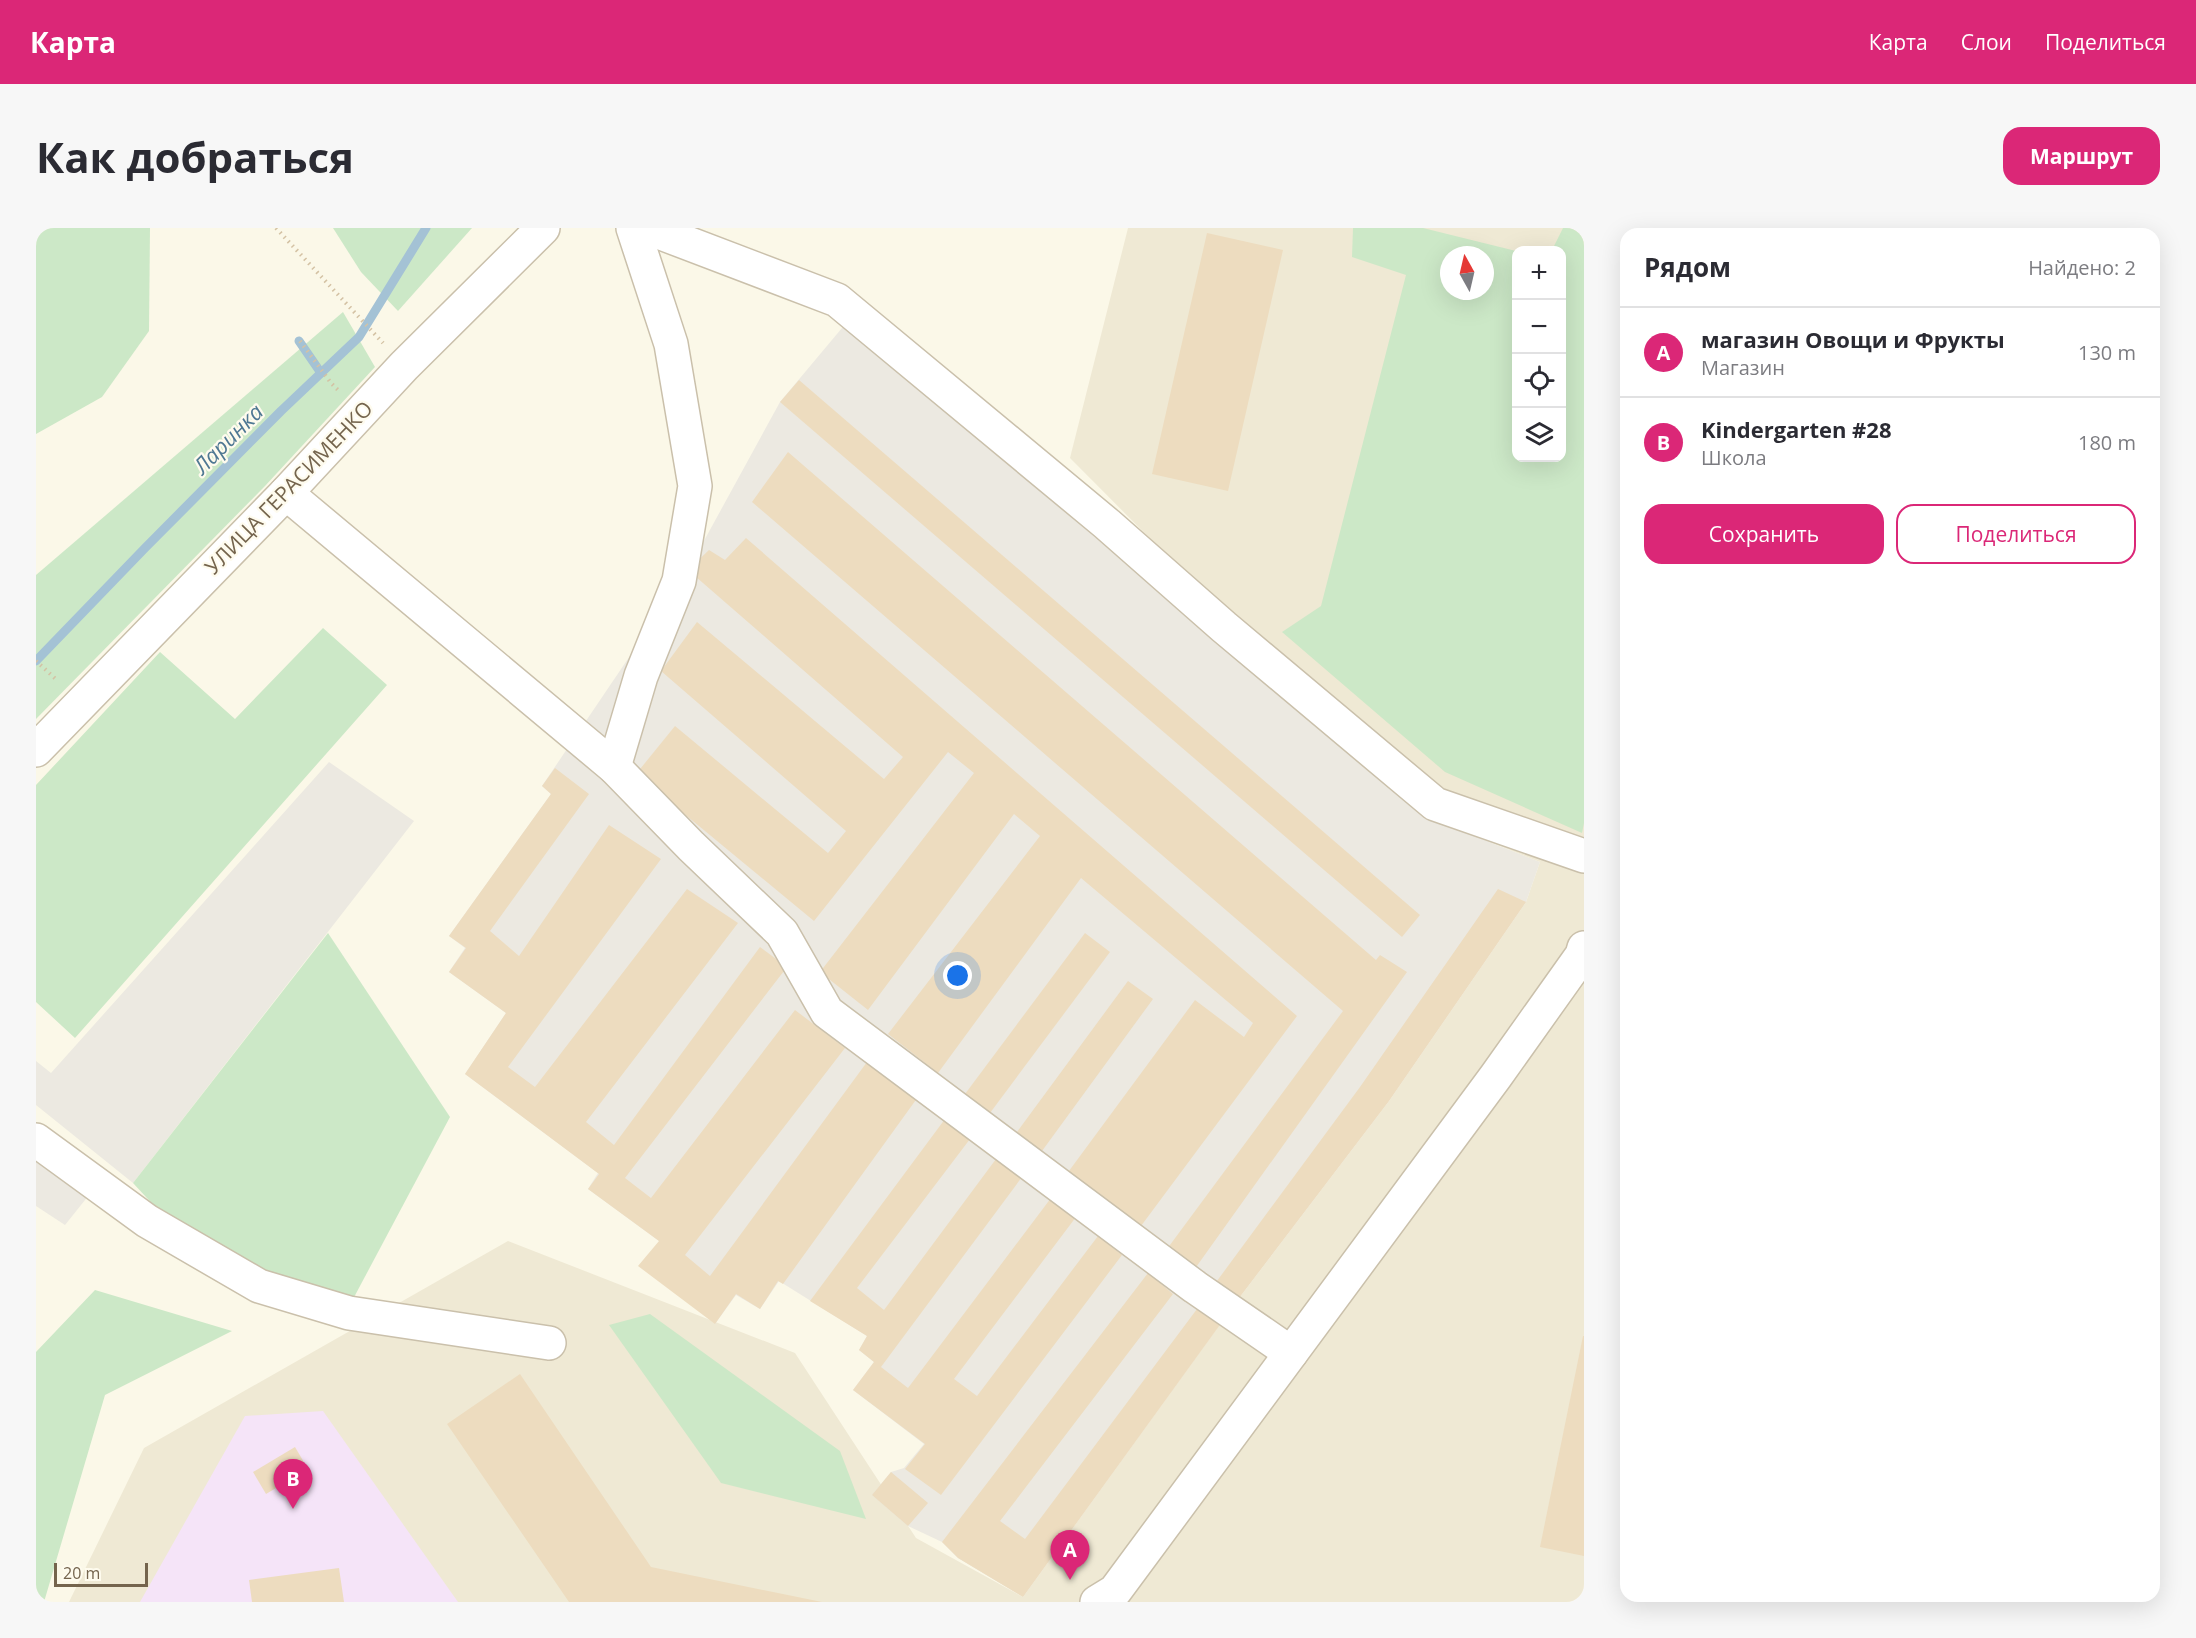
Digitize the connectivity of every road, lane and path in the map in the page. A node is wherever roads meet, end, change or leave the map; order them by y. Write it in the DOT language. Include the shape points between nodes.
graph roads {
  1 [pos="276,228"];
  2 [pos="543,228"];
  3 [pos="633,228"];
  4 [pos="648,228"];
  5 [pos="374,333"];
  6 [pos="300,341"];
  7 [pos="331,383"];
  8 [pos="286,493"];
  9 [pos="36,662"];
  10 [pos="41,667"];
  11 [pos="36,750"];
  12 [pos="614,767"];
  13 [pos="1584,856"];
  14 [pos="1584,948"];
  15 [pos="36,1140"];
  16 [pos="549,1342"];
  17 [pos="1291,1353"];
  18 [pos="1098,1602"];
  1 -- 5 [label="path"];
  2 -- 8 [label="street, УЛИЦА ГЕРАСИМЕНКО" via="404,366"];
  3 -- 12 [label="street" via="671,344 695,486 679,581 642,676"];
  4 -- 13 [label="street" via="837,300 1435,804"];
  6 -- 7 [label="path"];
  8 -- 11 [label="street, УЛИЦА ГЕРАСИМЕНКО"];
  8 -- 12 [label="street"];
  9 -- 10 [label="path"];
  12 -- 17 [label="street" via="782,933 827,1012 1195,1287"];
  14 -- 17 [label="street" via="1503,1066"];
  15 -- 16 [label="street" via="147,1221 260,1286 349,1313"];
  17 -- 18 [label="street" via="1115,1591"];
}
